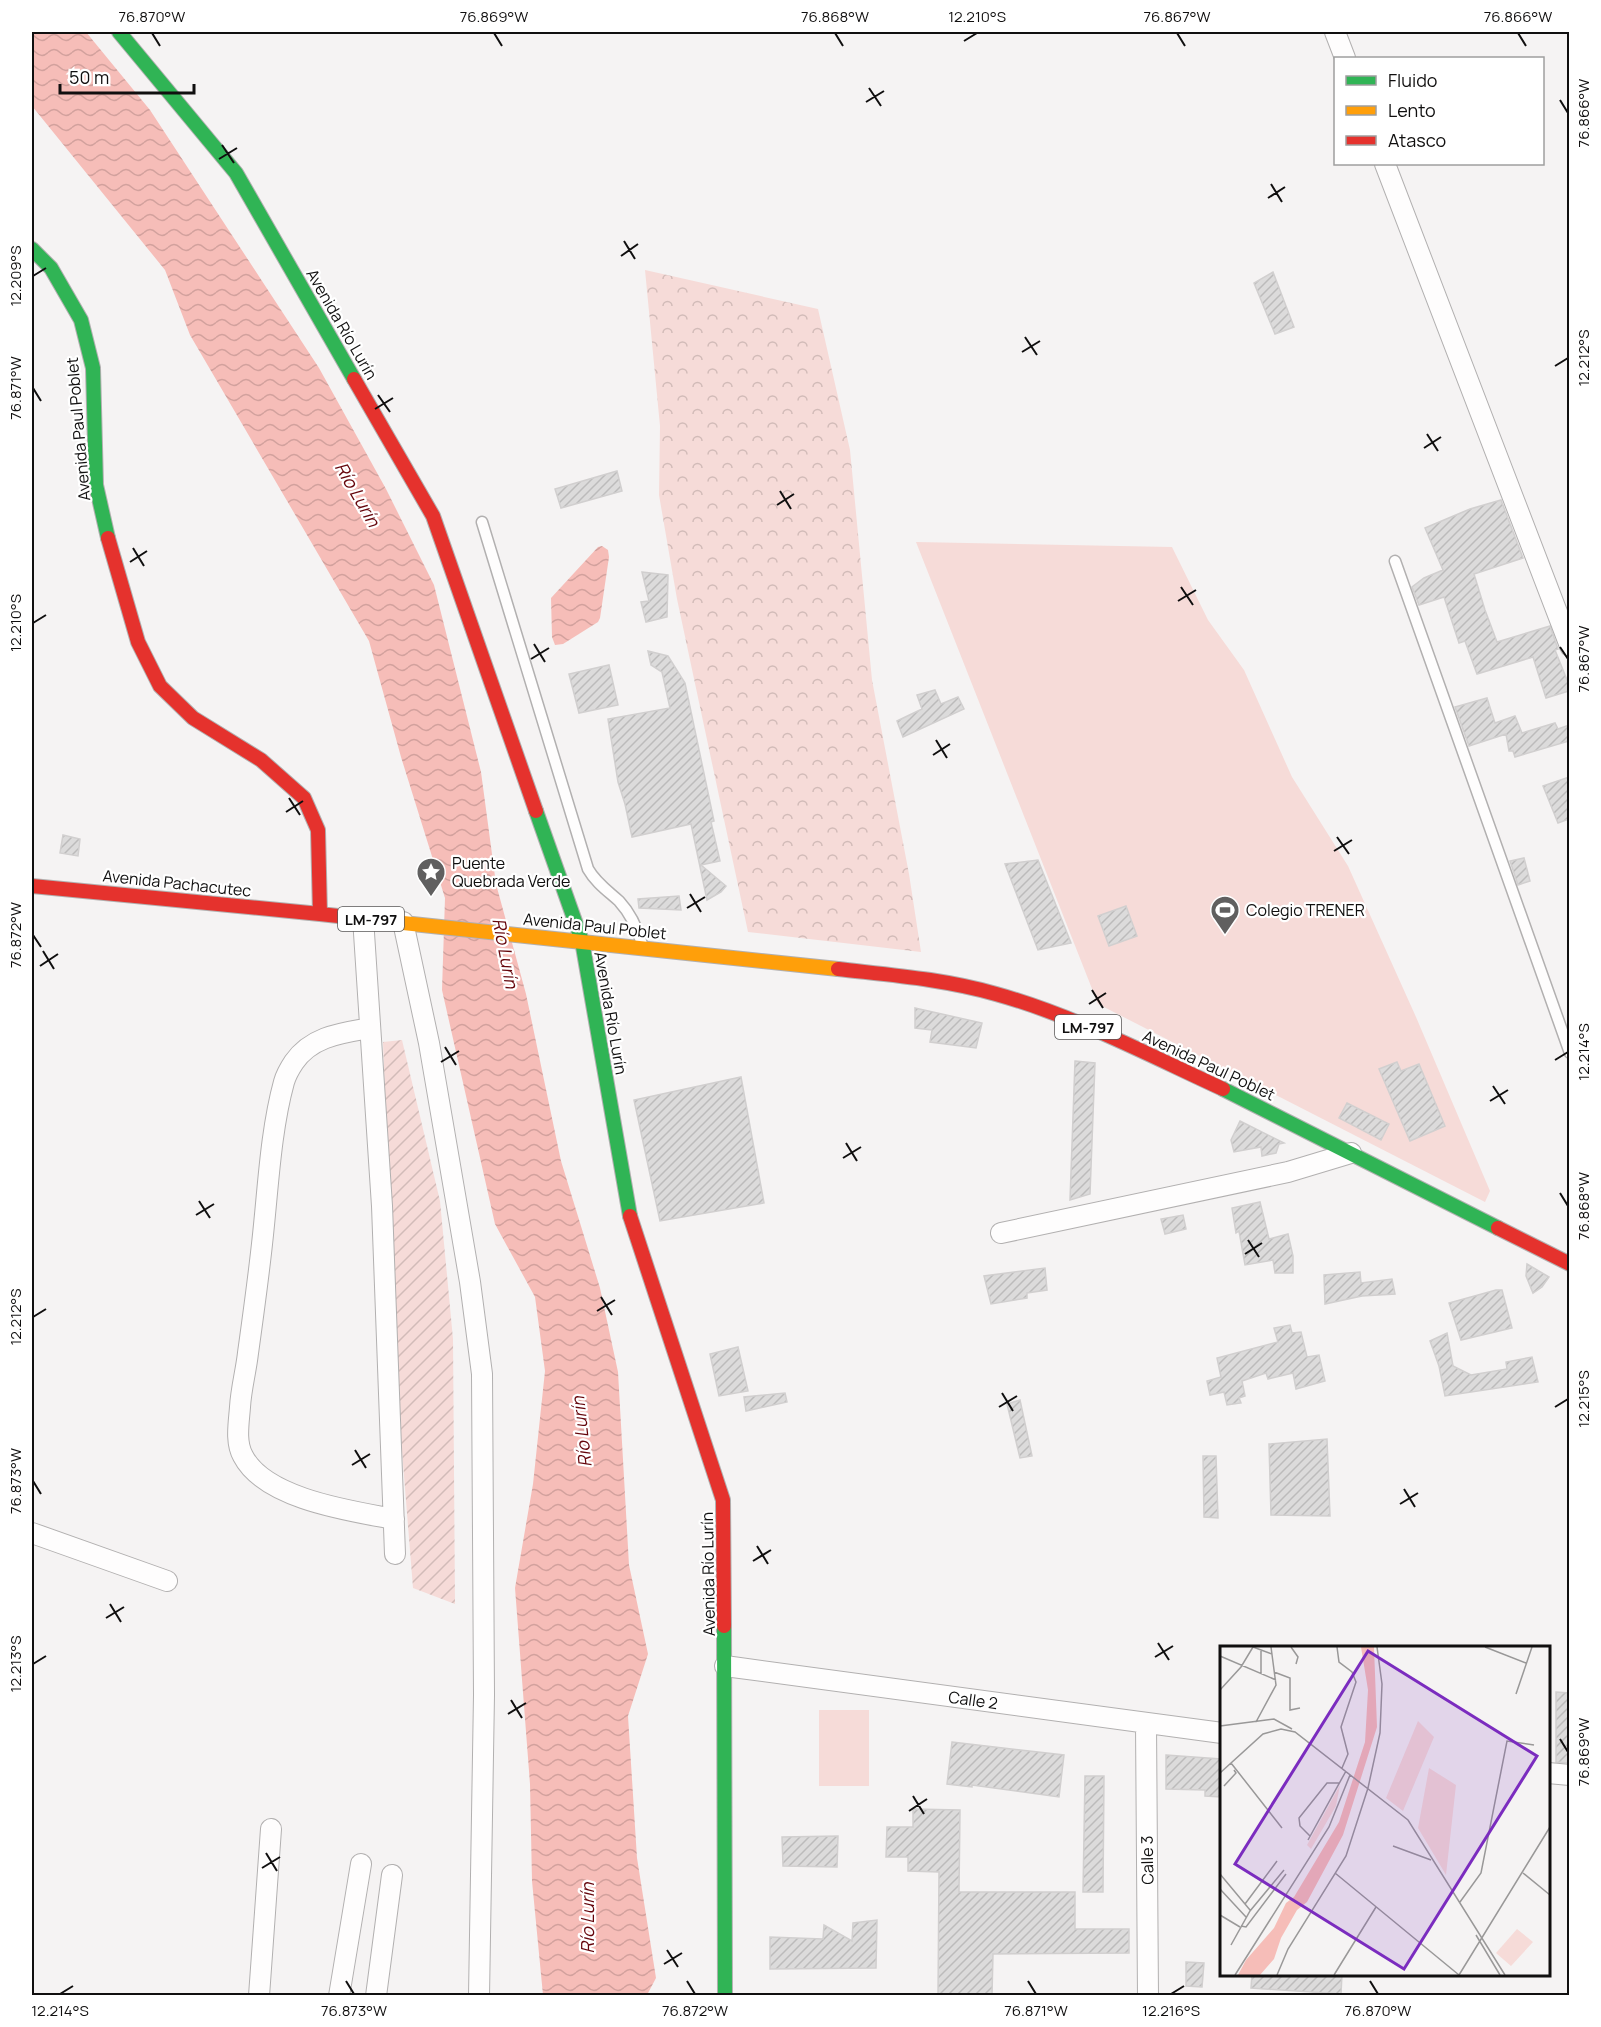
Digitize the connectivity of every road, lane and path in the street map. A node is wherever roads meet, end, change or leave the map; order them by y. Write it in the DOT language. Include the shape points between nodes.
graph roads {
  1 [pos="119,32"];
  2 [pos="1335,32"];
  3 [pos="1345,57"];
  4 [pos="1385,165"];
  5 [pos="32,249"];
  6 [pos="482,522"];
  7 [pos="1395,561"];
  8 [pos="1569,646"];
  9 [pos="32,886"];
  10 [pos="320,914"];
  11 [pos="363,918"];
  12 [pos="412,923"];
  13 [pos="582,941"];
  14 [pos="643,947"];
  15 [pos="370,1028"];
  16 [pos="1569,1053"];
  17 [pos="1352,1152"];
  18 [pos="1001,1233"];
  19 [pos="1569,1264"];
  20 [pos="394,1519"];
  21 [pos="32,1533"];
  22 [pos="395,1554"];
  23 [pos="167,1581"];
  24 [pos="725,1666"];
  25 [pos="1146,1724"];
  26 [pos="1220,1733"];
  27 [pos="1550,1773"];
  28 [pos="1569,1775"];
  29 [pos="271,1829"];
  30 [pos="361,1864"];
  31 [pos="392,1875"];
  32 [pos="259,1995"];
  33 [pos="339,1995"];
  34 [pos="376,1995"];
  35 [pos="479,1995"];
  36 [pos="725,1995"];
  37 [pos="1148,1995"];
  1 -- 13 [label="main road, Avenida Río Lurín" via="236,173 433,516"];
  2 -- 3 [label="street"];
  4 -- 8 [label="street"];
  5 -- 10 [label="main road, Avenida Paul Poblet" via="51,268 81,320 93,368 96,484 138,642 160,686 193,718 261,760 304,798 318,831"];
  6 -- 14 [label="lane" via="588,869 636,924"];
  7 -- 16 [label="lane"];
  9 -- 10 [label="main road, Avenida Pachacutec / LM-797"];
  10 -- 11 [label="main road, Avenida Paul Poblet / LM-797"];
  11 -- 12 [label="main road, Avenida Paul Poblet / LM-797"];
  11 -- 15 [label="street"];
  12 -- 13 [label="main road, Avenida Paul Poblet / LM-797"];
  12 -- 35 [label="street" via="483,1374 484,1695"];
  13 -- 14 [label="main road, Avenida Paul Poblet / LM-797"];
  13 -- 24 [label="main road, Avenida Río Lurín" via="627,1206 723,1500"];
  14 -- 17 [label="main road, Avenida Paul Poblet / LM-797" via="903,976 993,993 1085,1025"];
  15 -- 20 [label="street" via="382,1206"];
  15 -- 20 [label="street" via="315,1042 293,1062 284,1081 238,1442 248,1464 278,1489 324,1506"];
  17 -- 18 [label="street" via="1288,1172"];
  17 -- 19 [label="main road, Avenida Paul Poblet / LM-797"];
  20 -- 22 [label="street"];
  21 -- 23 [label="street"];
  24 -- 25 [label="street, Calle 2"];
  24 -- 36 [label="main road, Avenida Río Lurín"];
  25 -- 26 [label="street, Calle 2"];
  25 -- 37 [label="street, Calle 3"];
  27 -- 28 [label="street"];
  29 -- 32 [label="street"];
  30 -- 33 [label="street"];
  31 -- 34 [label="street"];
}
